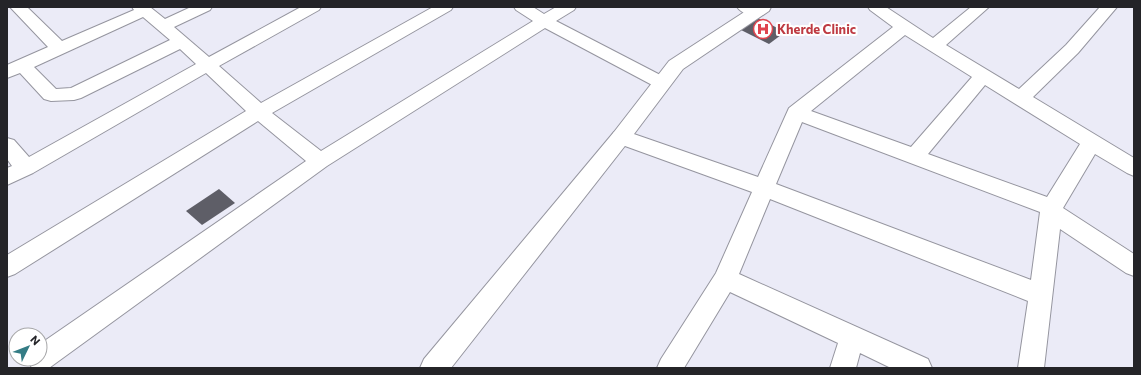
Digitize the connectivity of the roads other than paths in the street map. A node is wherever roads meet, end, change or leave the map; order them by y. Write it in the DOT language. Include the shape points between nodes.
graph roads {
  1 [pos="18,7"];
  2 [pos="204,7"];
  3 [pos="313,7"];
  4 [pos="444,7"];
  5 [pos="522,7"];
  6 [pos="568,7"];
  7 [pos="876,7"];
  8 [pos="981,7"];
  9 [pos="1109,7"];
  10 [pos="142,9"];
  11 [pos="755,9"];
  12 [pos="544,21"];
  13 [pos="162,26"];
  14 [pos="904,27"];
  15 [pos="182,41"];
  16 [pos="934,45"];
  17 [pos="59,48"];
  18 [pos="207,65"];
  19 [pos="15,68"];
  20 [pos="984,75"];
  21 [pos="662,83"];
  22 [pos="1021,98"];
  23 [pos="258,112"];
  24 [pos="796,113"];
  25 [pos="621,137"];
  26 [pos="1092,142"];
  27 [pos="7,145"];
  28 [pos="915,156"];
  29 [pos="320,160"];
  30 [pos="26,168"];
  31 [pos="1134,168"];
  32 [pos="7,177"];
  33 [pos="765,188"];
  34 [pos="1052,209"];
  35 [pos="1134,266"];
  36 [pos="7,267"];
  37 [pos="725,280"];
  38 [pos="1041,295"];
  39 [pos="852,338"];
  40 [pos="48,353"];
  41 [pos="434,368"];
  42 [pos="670,368"];
  43 [pos="843,368"];
  44 [pos="919,368"];
  45 [pos="1031,368"];
  1 -- 17 [label="street"];
  2 -- 13 [label="street"];
  3 -- 18 [label="street"];
  4 -- 23 [label="street"];
  5 -- 12 [label="street"];
  6 -- 12 [label="street"];
  7 -- 14 [label="street"];
  8 -- 16 [label="street"];
  9 -- 22 [label="street" via="1072,49"];
  10 -- 13 [label="street"];
  10 -- 17 [label="street"];
  11 -- 21 [label="main road" via="676,65"];
  12 -- 21 [label="street"];
  12 -- 29 [label="street"];
  13 -- 15 [label="street"];
  14 -- 16 [label="street"];
  14 -- 24 [label="street"];
  15 -- 18 [label="street"];
  15 -- 19 [label="street" via="74,94 51,95"];
  16 -- 20 [label="street"];
  17 -- 19 [label="street"];
  18 -- 23 [label="street"];
  18 -- 30 [label="street"];
  20 -- 22 [label="street"];
  20 -- 28 [label="street"];
  21 -- 25 [label="main road"];
  22 -- 26 [label="street"];
  23 -- 29 [label="street"];
  23 -- 36 [label="street"];
  24 -- 28 [label="street"];
  24 -- 33 [label="street"];
  25 -- 33 [label="street"];
  25 -- 41 [label="main road"];
  26 -- 31 [label="street"];
  26 -- 34 [label="street"];
  27 -- 30 [label="street"];
  28 -- 34 [label="street"];
  29 -- 40 [label="street"];
  30 -- 32 [label="street"];
  33 -- 37 [label="street"];
  33 -- 38 [label="street"];
  34 -- 35 [label="street"];
  34 -- 38 [label="street"];
  37 -- 39 [label="street"];
  37 -- 42 [label="street"];
  38 -- 45 [label="street"];
  39 -- 43 [label="street"];
  39 -- 44 [label="street"];
}
